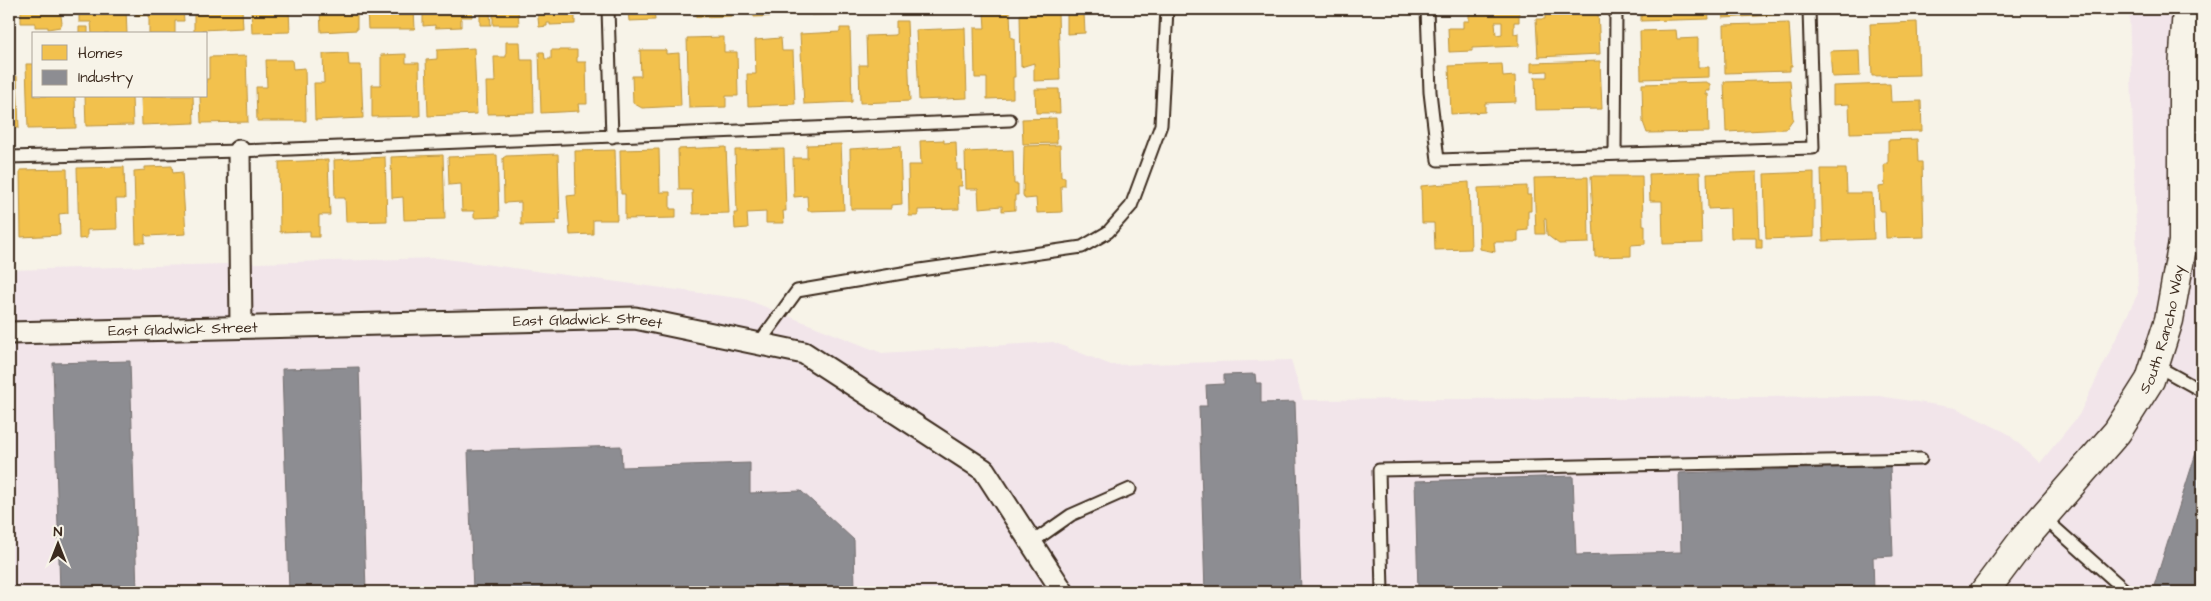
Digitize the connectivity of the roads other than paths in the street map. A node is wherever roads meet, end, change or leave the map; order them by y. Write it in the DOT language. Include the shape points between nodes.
graph roads {
  1 [pos="608,9"];
  2 [pos="1167,9"];
  3 [pos="1427,9"];
  4 [pos="1616,9"];
  5 [pos="1808,9"];
  6 [pos="2187,9"];
  7 [pos="2193,71"];
  8 [pos="1010,120"];
  9 [pos="612,136"];
  10 [pos="239,151"];
  11 [pos="1615,154"];
  12 [pos="9,157"];
  13 [pos="2193,167"];
  14 [pos="241,326"];
  15 [pos="9,333"];
  16 [pos="759,344"];
  17 [pos="2155,365"];
  18 [pos="2202,391"];
  19 [pos="1921,459"];
  20 [pos="1130,489"];
  21 [pos="2043,517"];
  22 [pos="1031,544"];
  23 [pos="1063,592"];
  24 [pos="1382,592"];
  25 [pos="1984,592"];
  26 [pos="2127,592"];
  1 -- 9 [label="lane"];
  2 -- 16 [label="lane" via="1161,125 1131,206 1108,232 1082,247 797,291"];
  3 -- 11 [label="lane" via="1430,92 1438,160"];
  4 -- 11 [label="lane"];
  5 -- 11 [label="lane" via="1813,148"];
  6 -- 7 [label="street, South Rancho Way"];
  7 -- 13 [label="street, South Rancho Way"];
  8 -- 9 [label="lane"];
  9 -- 10 [label="lane"];
  10 -- 12 [label="lane"];
  10 -- 14 [label="street"];
  13 -- 17 [label="street, South Rancho Way" via="2169,320"];
  14 -- 15 [label="street, East Gladwick Street"];
  14 -- 16 [label="street, East Gladwick Street" via="635,318"];
  16 -- 22 [label="street, East Gladwick Street" via="804,353 984,470"];
  17 -- 18 [label="lane"];
  17 -- 21 [label="street, South Rancho Way" via="2150,380 2117,432"];
  19 -- 24 [label="lane" via="1379,470"];
  20 -- 22 [label="lane" via="1071,514"];
  21 -- 25 [label="street, South Rancho Way"];
  21 -- 26 [label="lane"];
  22 -- 23 [label="street, East Gladwick Street"];
}
